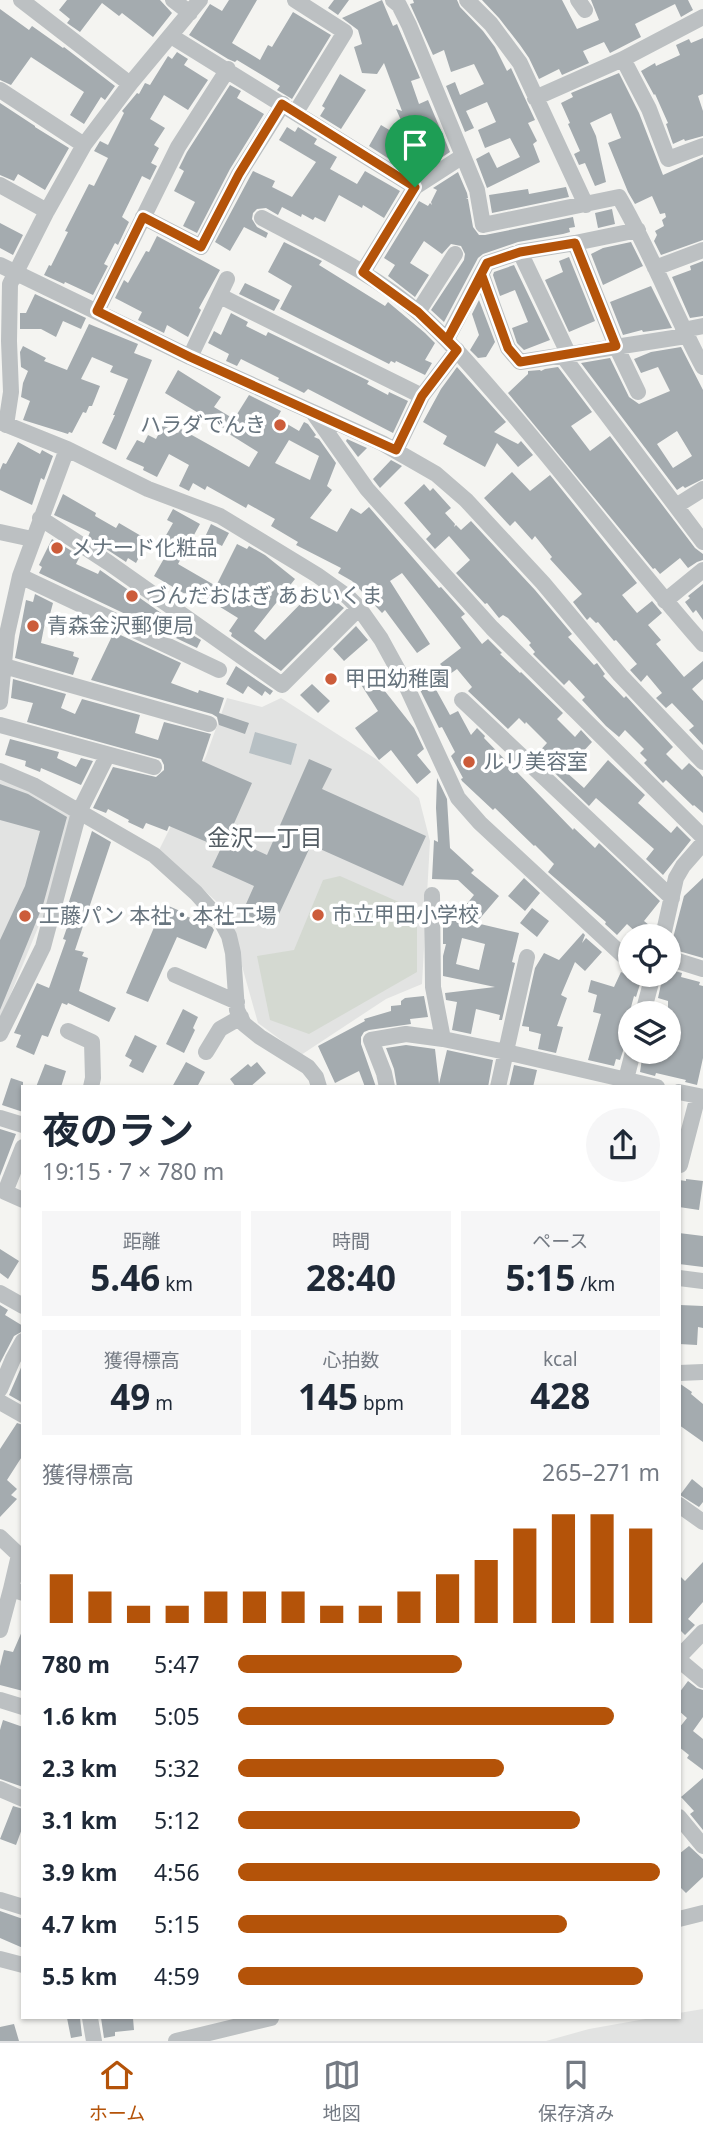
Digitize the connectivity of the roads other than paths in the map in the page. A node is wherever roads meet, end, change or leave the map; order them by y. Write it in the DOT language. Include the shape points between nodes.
graph roads {
  1 [pos="21,0"];
  2 [pos="173,0"];
  3 [pos="295,0"];
  4 [pos="393,0"];
  5 [pos="467,0"];
  6 [pos="195,6"];
  7 [pos="703,17"];
  8 [pos="171,36"];
  9 [pos="624,59"];
  10 [pos="228,69"];
  11 [pos="130,84"];
  12 [pos="0,90"];
  13 [pos="535,99"];
  14 [pos="289,108"];
  15 [pos="84,145"];
  16 [pos="703,146"];
  17 [pos="463,156"];
  18 [pos="0,185"];
  19 [pos="415,187"];
  20 [pos="586,205"];
  21 [pos="47,211"];
  22 [pos="143,217"];
  23 [pos="262,218"];
  24 [pos="638,230"];
  25 [pos="575,243"];
  26 [pos="703,250"];
  27 [pos="520,252"];
  28 [pos="455,254"];
  29 [pos="0,265"];
  30 [pos="655,268"];
  31 [pos="363,272"];
  32 [pos="16,273"];
  33 [pos="482,276"];
  34 [pos="227,279"];
  35 [pos="220,296"];
  36 [pos="97,311"];
  37 [pos="418,312"];
  38 [pos="703,326"];
  39 [pos="685,333"];
  40 [pos="4,339"];
  41 [pos="452,345"];
  42 [pos="616,346"];
  43 [pos="565,354"];
  44 [pos="190,357"];
  45 [pos="703,367"];
  46 [pos="638,392"];
  47 [pos="422,396"];
  48 [pos="313,412"];
  49 [pos="3,424"];
  50 [pos="67,449"];
  51 [pos="396,450"];
  52 [pos="703,489"];
  53 [pos="676,506"];
  54 [pos="40,519"];
  55 [pos="0,532"];
  56 [pos="32,539"];
  57 [pos="703,542"];
  58 [pos="703,570"];
  59 [pos="20,576"];
  60 [pos="665,601"];
  61 [pos="359,608"];
  62 [pos="703,644"];
  63 [pos="4,666"];
  64 [pos="219,670"];
  65 [pos="1,693"];
  66 [pos="463,700"];
  67 [pos="209,724"];
  68 [pos="0,725"];
  69 [pos="107,756"];
  70 [pos="703,762"];
  71 [pos="154,767"];
  72 [pos="0,771"];
  73 [pos="79,811"];
  74 [pos="703,837"];
  75 [pos="703,843"];
  76 [pos="432,895"];
  77 [pos="673,898"];
  78 [pos="666,924"];
  79 [pos="618,951"];
  80 [pos="527,957"];
  81 [pos="681,962"];
  82 [pos="703,969"];
  83 [pos="175,975"];
  84 [pos="239,1010"];
  85 [pos="68,1031"];
  86 [pos="0,1034"];
  87 [pos="443,1039"];
  88 [pos="206,1052"];
  89 [pos="506,1052"];
  90 [pos="630,1064"];
  91 [pos="625,1083"];
  92 [pos="91,1085"];
  93 [pos="318,1085"];
  94 [pos="387,1085"];
  95 [pos="498,1085"];
  96 [pos="681,1092"];
  97 [pos="701,1097"];
  98 [pos="0,1118"];
  99 [pos="21,1124"];
  100 [pos="21,1152"];
  101 [pos="681,1162"];
  102 [pos="21,1199"];
  103 [pos="681,1278"];
  104 [pos="703,1281"];
  105 [pos="0,1293"];
  106 [pos="21,1305"];
  107 [pos="21,1345"];
  108 [pos="703,1372"];
  109 [pos="681,1373"];
  110 [pos="0,1389"];
  111 [pos="0,1402"];
  112 [pos="21,1414"];
  113 [pos="681,1506"];
  114 [pos="703,1522"];
  115 [pos="0,1537"];
  116 [pos="21,1546"];
  117 [pos="19,1555"];
  118 [pos="17,1591"];
  119 [pos="0,1630"];
  120 [pos="703,1632"];
  121 [pos="681,1656"];
  122 [pos="681,1660"];
  123 [pos="703,1680"];
  124 [pos="0,1700"];
  125 [pos="21,1706"];
  126 [pos="0,1789"];
  127 [pos="21,1798"];
  128 [pos="681,1819"];
  129 [pos="703,1846"];
  130 [pos="0,1900"];
  131 [pos="21,1906"];
  132 [pos="703,1913"];
  133 [pos="681,1918"];
  134 [pos="0,1959"];
  135 [pos="21,1964"];
  136 [pos="90,2019"];
  137 [pos="263,2019"];
  138 [pos="230,2023"];
  139 [pos="186,2040"];
  140 [pos="94,2041"];
  1 -- 11 [label="street"];
  2 -- 6 [label="street"];
  3 -- 14 [label="street" via="345,32"];
  4 -- 17 [label="street" via="409,25"];
  5 -- 13 [label="street" via="520,63"];
  6 -- 8 [label="street"];
  7 -- 9 [label="street"];
  8 -- 10 [label="street"];
  8 -- 11 [label="street"];
  9 -- 13 [label="street"];
  9 -- 16 [label="street" via="668,159"];
  10 -- 14 [label="street"];
  10 -- 22 [label="street" via="178,147"];
  11 -- 15 [label="street"];
  12 -- 15 [label="street"];
  13 -- 20 [label="street"];
  14 -- 19 [label="street"];
  14 -- 22 [label="street" via="239,174 201,247"];
  15 -- 21 [label="street"];
  17 -- 19 [label="street"];
  17 -- 20 [label="street" via="477,190 482,225"];
  18 -- 21 [label="street"];
  19 -- 31 [label="street"];
  20 -- 24 [label="street" via="619,197"];
  21 -- 32 [label="street"];
  22 -- 36 [label="street"];
  23 -- 31 [label="street"];
  24 -- 25 [label="street"];
  24 -- 30 [label="street"];
  25 -- 27 [label="street"];
  25 -- 42 [label="street"];
  26 -- 30 [label="street"];
  27 -- 33 [label="street" via="487,263"];
  27 -- 43 [label="street"];
  28 -- 37 [label="street"];
  29 -- 32 [label="street"];
  30 -- 39 [label="street"];
  31 -- 37 [label="street"];
  32 -- 36 [label="street"];
  32 -- 40 [label="street" via="10,284"];
  33 -- 41 [label="street"];
  33 -- 43 [label="street" via="508,348 520,362"];
  34 -- 35 [label="street"];
  35 -- 44 [label="street"];
  35 -- 47 [label="street"];
  36 -- 44 [label="street"];
  37 -- 41 [label="street"];
  38 -- 39 [label="street"];
  39 -- 42 [label="street"];
  39 -- 45 [label="street"];
  40 -- 49 [label="street" via="11,392"];
  41 -- 47 [label="street"];
  41 -- 60 [label="street"];
  42 -- 43 [label="street"];
  42 -- 46 [label="street"];
  43 -- 53 [label="street"];
  44 -- 48 [label="street"];
  47 -- 51 [label="street"];
  48 -- 51 [label="street"];
  48 -- 74 [label="street" via="368,489 492,628"];
  49 -- 50 [label="street"];
  50 -- 54 [label="street"];
  50 -- 61 [label="street" via="148,489 220,516 317,575"];
  51 -- 70 [label="street" via="436,474 466,500"];
  52 -- 53 [label="street"];
  53 -- 57 [label="street"];
  54 -- 56 [label="street"];
  54 -- 61 [label="street" via="282,685"];
  55 -- 56 [label="street"];
  56 -- 59 [label="street"];
  58 -- 60 [label="street"];
  59 -- 63 [label="street"];
  59 -- 64 [label="street"];
  60 -- 62 [label="street"];
  61 -- 79 [label="street" via="404,681 458,798"];
  63 -- 65 [label="street"];
  63 -- 67 [label="street"];
  66 -- 77 [label="street"];
  68 -- 69 [label="street"];
  69 -- 71 [label="street"];
  69 -- 73 [label="street"];
  72 -- 73 [label="street"];
  73 -- 84 [label="street" via="154,855 221,921 233,953"];
  73 -- 86 [label="street" via="43,947"];
  75 -- 77 [label="street" via="676,878"];
  76 -- 87 [label="street" via="433,987"];
  77 -- 78 [label="street"];
  80 -- 89 [label="street"];
  81 -- 82 [label="street"];
  83 -- 84 [label="street"];
  84 -- 88 [label="street"];
  84 -- 93 [label="street" via="244,1024 308,1068"];
  85 -- 92 [label="street" via="92,1042"];
  87 -- 89 [label="street"];
  87 -- 94 [label="street" via="406,1034 371,1040"];
  89 -- 91 [label="street"];
  89 -- 95 [label="street"];
  90 -- 91 [label="street"];
  96 -- 97 [label="street"];
  97 -- 101 [label="street"];
  98 -- 99 [label="street"];
  100 -- 102 [label="street" via="5,1192"];
  103 -- 104 [label="street"];
  105 -- 106 [label="street"];
  107 -- 110 [label="street"];
  108 -- 109 [label="street"];
  111 -- 112 [label="street"];
  113 -- 114 [label="street"];
  115 -- 117 [label="street"];
  116 -- 117 [label="street"];
  117 -- 118 [label="street"];
  118 -- 119 [label="street"];
  120 -- 121 [label="street"];
  122 -- 123 [label="street"];
  124 -- 125 [label="street"];
  126 -- 127 [label="street"];
  128 -- 129 [label="street"];
  130 -- 131 [label="street"];
  132 -- 133 [label="street"];
  134 -- 135 [label="street"];
  136 -- 140 [label="street"];
  137 -- 138 [label="street"];
  138 -- 139 [label="street"];
}
